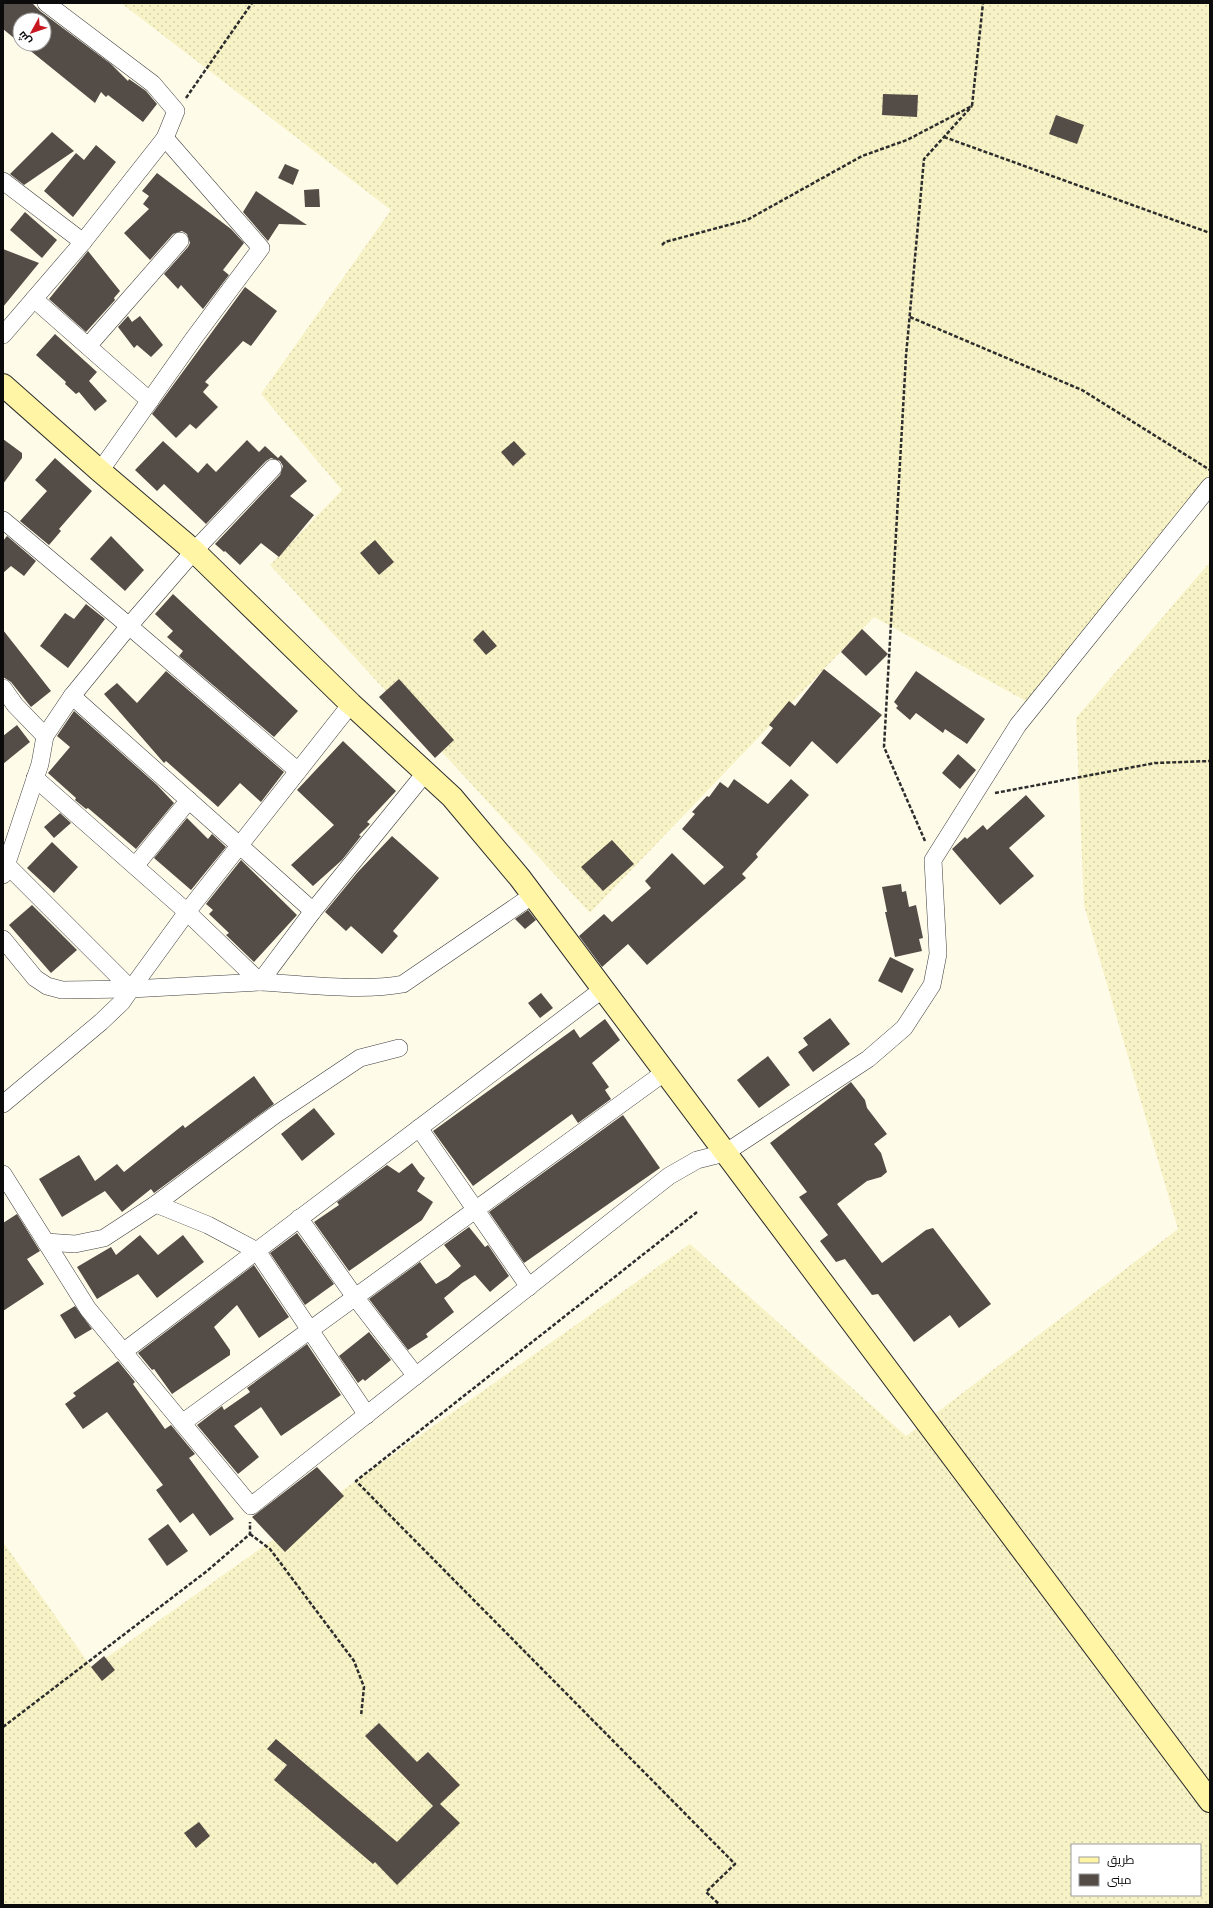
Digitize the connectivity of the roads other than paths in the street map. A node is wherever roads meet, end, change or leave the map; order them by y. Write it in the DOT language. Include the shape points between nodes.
graph roads {
  1 [pos="46,3"];
  2 [pos="165,138"];
  3 [pos="3,181"];
  4 [pos="180,241"];
  5 [pos="83,242"];
  6 [pos="34,299"];
  7 [pos="3,335"];
  8 [pos="88,346"];
  9 [pos="3,385"];
  10 [pos="150,401"];
  11 [pos="273,468"];
  12 [pos="100,471"];
  13 [pos="1210,486"];
  14 [pos="3,520"];
  15 [pos="194,551"];
  16 [pos="129,626"];
  17 [pos="3,688"];
  18 [pos="72,696"];
  19 [pos="351,704"];
  20 [pos="45,736"];
  21 [pos="298,772"];
  22 [pos="426,772"];
  23 [pos="35,778"];
  24 [pos="189,800"];
  25 [pos="240,845"];
  26 [pos="135,866"];
  27 [pos="5,870"];
  28 [pos="532,895"];
  29 [pos="313,911"];
  30 [pos="187,912"];
  31 [pos="3,940"];
  32 [pos="260,982"];
  33 [pos="131,989"];
  34 [pos="603,990"];
  35 [pos="399,1048"];
  36 [pos="665,1072"];
  37 [pos="3,1104"];
  38 [pos="419,1128"];
  39 [pos="725,1154"];
  40 [pos="3,1174"];
  41 [pos="156,1204"];
  42 [pos="476,1210"];
  43 [pos="299,1218"];
  44 [pos="46,1242"];
  45 [pos="257,1251"];
  46 [pos="529,1287"];
  47 [pos="355,1297"];
  48 [pos="310,1330"];
  49 [pos="123,1352"];
  50 [pos="416,1376"];
  51 [pos="367,1415"];
  52 [pos="182,1423"];
  53 [pos="1210,1801"];
  1 -- 2 [label="street" via="153,84 176,111"];
  2 -- 5 [label="street"];
  2 -- 10 [label="street" via="261,248"];
  3 -- 5 [label="street"];
  4 -- 8 [label="street"];
  5 -- 6 [label="street"];
  6 -- 7 [label="street"];
  6 -- 8 [label="street"];
  8 -- 10 [label="street"];
  9 -- 12 [label="main road"];
  10 -- 12 [label="street"];
  11 -- 15 [label="street"];
  12 -- 15 [label="main road"];
  13 -- 39 [label="street" via="1018,725 934,860 938,954 932,984 904,1028 868,1059"];
  14 -- 16 [label="street"];
  15 -- 16 [label="street"];
  15 -- 19 [label="main road"];
  16 -- 18 [label="street"];
  16 -- 21 [label="street"];
  17 -- 20 [label="street" via="15,705"];
  18 -- 20 [label="street"];
  18 -- 24 [label="street"];
  19 -- 21 [label="street"];
  19 -- 22 [label="main road"];
  20 -- 23 [label="street"];
  21 -- 25 [label="street"];
  22 -- 28 [label="main road" via="452,797"];
  22 -- 29 [label="street"];
  23 -- 26 [label="street"];
  23 -- 27 [label="street"];
  24 -- 25 [label="street"];
  24 -- 26 [label="street"];
  25 -- 29 [label="street"];
  25 -- 30 [label="street"];
  26 -- 30 [label="street"];
  27 -- 33 [label="street"];
  28 -- 32 [label="street" via="402,984 368,987"];
  28 -- 34 [label="main road"];
  29 -- 32 [label="street"];
  30 -- 32 [label="street"];
  30 -- 33 [label="street"];
  31 -- 33 [label="street" via="35,978 47,986 62,990"];
  32 -- 33 [label="street"];
  33 -- 37 [label="street" via="122,1002 101,1022"];
  34 -- 36 [label="main road"];
  34 -- 38 [label="street"];
  35 -- 41 [label="street" via="360,1058 275,1115"];
  36 -- 39 [label="main road"];
  36 -- 42 [label="street"];
  38 -- 42 [label="street"];
  38 -- 43 [label="street"];
  39 -- 46 [label="street" via="697,1160 669,1176"];
  39 -- 53 [label="main road"];
  40 -- 44 [label="street"];
  41 -- 44 [label="street" via="104,1238 75,1244"];
  41 -- 45 [label="street" via="208,1225"];
  42 -- 46 [label="street"];
  42 -- 47 [label="street"];
  43 -- 45 [label="street"];
  43 -- 47 [label="street"];
  44 -- 49 [label="street" via="88,1309"];
  45 -- 48 [label="street"];
  45 -- 49 [label="street"];
  46 -- 50 [label="street"];
  47 -- 48 [label="street"];
  47 -- 50 [label="street"];
  48 -- 51 [label="street"];
  48 -- 52 [label="street"];
  49 -- 52 [label="street"];
  50 -- 51 [label="street"];
  51 -- 52 [label="street" via="251,1506"];
}
